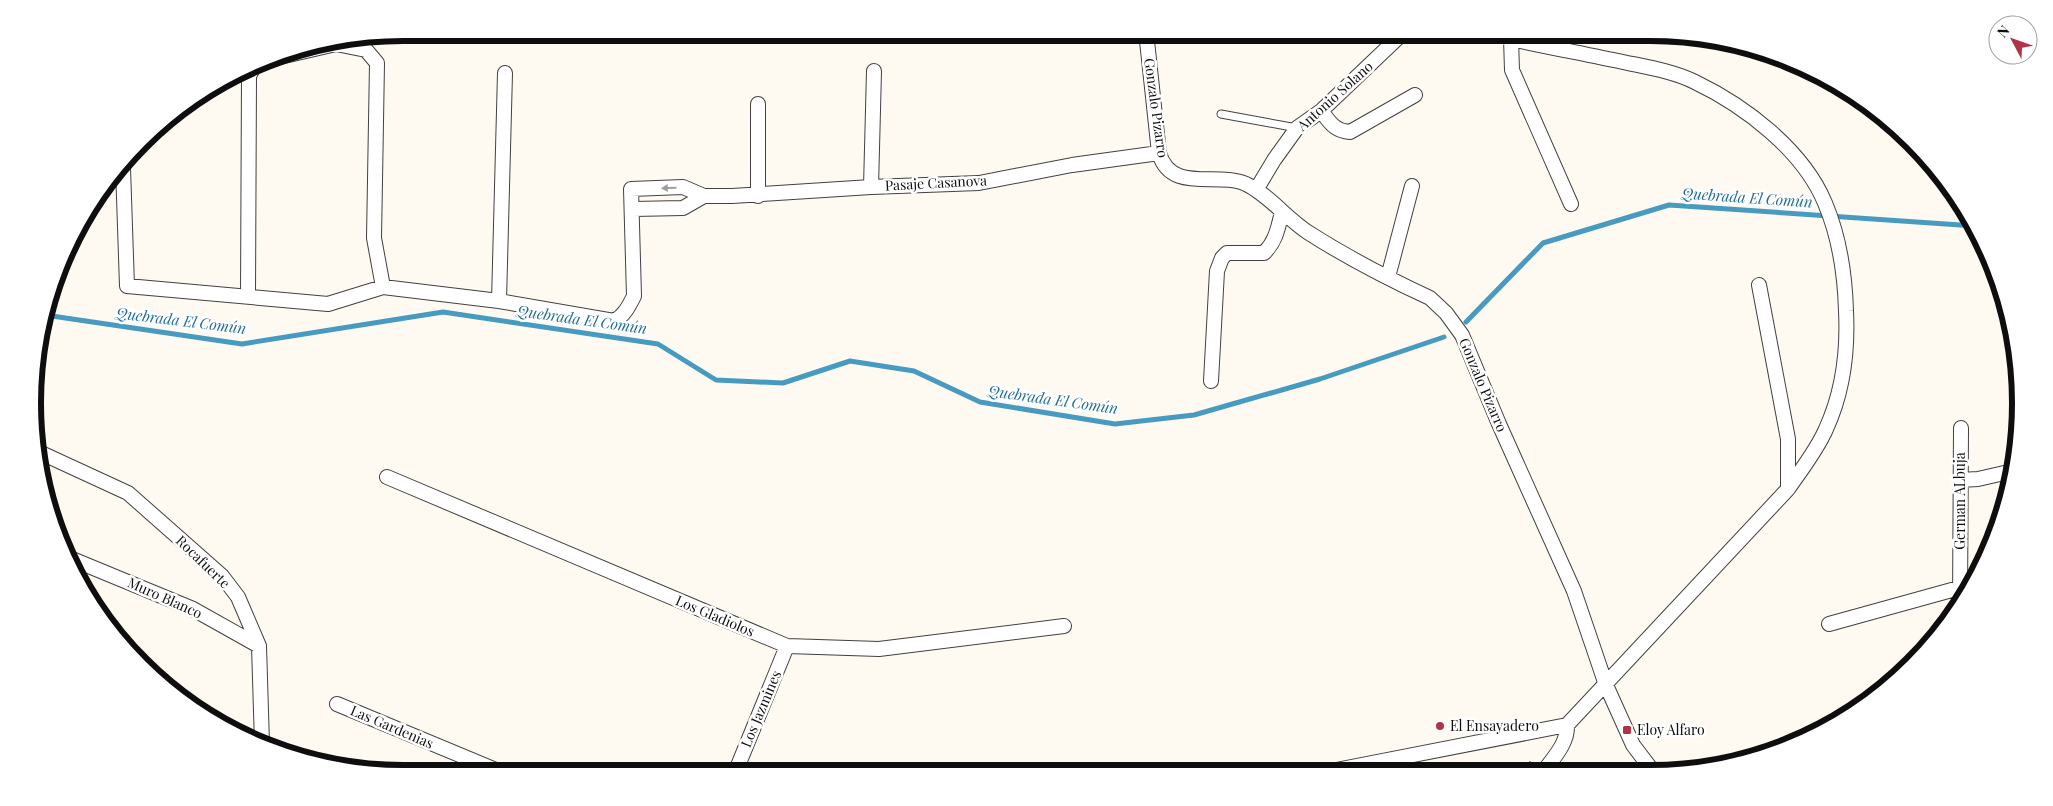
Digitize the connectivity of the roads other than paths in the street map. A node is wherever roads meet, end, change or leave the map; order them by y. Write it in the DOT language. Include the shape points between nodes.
graph roads {
  1 [pos="1147,41"];
  2 [pos="1395,41"];
  3 [pos="1511,41"];
  4 [pos="1521,41"];
  5 [pos="345,46"];
  6 [pos="874,71"];
  7 [pos="504,73"];
  8 [pos="249,76"];
  9 [pos="1415,95"];
  10 [pos="758,104"];
  11 [pos="1321,111"];
  12 [pos="1221,114"];
  13 [pos="1297,128"];
  14 [pos="1160,153"];
  15 [pos="123,174"];
  16 [pos="1412,186"];
  17 [pos="871,187"];
  18 [pos="1256,190"];
  19 [pos="707,196"];
  20 [pos="758,196"];
  21 [pos="1571,204"];
  22 [pos="632,209"];
  23 [pos="1282,212"];
  24 [pos="1388,277"];
  25 [pos="1759,285"];
  26 [pos="383,287"];
  27 [pos="248,296"];
  28 [pos="499,301"];
  29 [pos="1211,382"];
  30 [pos="1961,428"];
  31 [pos="45,455"];
  32 [pos="2005,472"];
  33 [pos="387,477"];
  34 [pos="1960,480"];
  35 [pos="1788,490"];
  36 [pos="78,562"];
  37 [pos="1959,588"];
  38 [pos="1829,624"];
  39 [pos="1064,626"];
  40 [pos="258,646"];
  41 [pos="788,646"];
  42 [pos="1606,685"];
  43 [pos="337,704"];
  44 [pos="1567,725"];
  45 [pos="262,735"];
  46 [pos="484,765"];
  47 [pos="738,765"];
  48 [pos="1368,765"];
  49 [pos="1548,765"];
  50 [pos="1648,765"];
  1 -- 14 [label="street, Gonzalo Pizarro"];
  2 -- 11 [label="street, Antonio Solano"];
  3 -- 21 [label="street" via="1512,70"];
  4 -- 35 [label="street" via="1655,69 1693,80 1731,100 1782,143 1807,173 1825,202 1834,231 1846,297 1844,365 1832,413 1818,443"];
  5 -- 26 [label="street" via="366,50 377,62 374,238"];
  6 -- 17 [label="street"];
  7 -- 28 [label="street"];
  8 -- 27 [label="street"];
  9 -- 11 [label="street" via="1350,132 1334,128"];
  10 -- 20 [label="street"];
  11 -- 13 [label="street, Antonio Solano"];
  12 -- 13 [label="lane"];
  13 -- 18 [label="street, Antonio Solano"];
  14 -- 17 [label="street, Pasaje Casanova" via="978,183"];
  14 -- 18 [label="street, Gonzalo Pizarro" via="1166,167 1176,175 1233,181"];
  15 -- 27 [label="street" via="127,286"];
  16 -- 24 [label="street"];
  17 -- 20 [label="street, Pasaje Casanova"];
  18 -- 23 [label="street, Gonzalo Pizarro"];
  19 -- 20 [label="street, Pasaje Casanova"];
  19 -- 22 [label="street" via="683,208"];
  19 -- 22 [label="street, one-way" via="683,187 631,189"];
  22 -- 28 [label="street" via="634,296 620,318 614,321"];
  23 -- 24 [label="street, Gonzalo Pizarro" via="1309,232"];
  23 -- 29 [label="street" via="1276,238 1264,253 1227,253 1222,258 1217,271"];
  24 -- 42 [label="street, Gonzalo Pizarro" via="1430,298 1462,334 1574,591"];
  25 -- 35 [label="street" via="1788,439"];
  26 -- 27 [label="street" via="328,304"];
  26 -- 28 [label="street"];
  30 -- 34 [label="street, German ALbuja"];
  31 -- 40 [label="street, Rocafuerte" via="128,493 222,576 238,597"];
  32 -- 34 [label="street"];
  33 -- 41 [label="street, Los Gladiolos"];
  34 -- 37 [label="street, German ALbuja"];
  35 -- 42 [label="street"];
  36 -- 40 [label="street, Muro Blanco" via="193,609"];
  37 -- 38 [label="street"];
  39 -- 41 [label="street, Los Gladiolos" via="879,649"];
  40 -- 45 [label="street, Rocafuerte"];
  41 -- 47 [label="street, Los Jazmines"];
  42 -- 44 [label="street"];
  42 -- 50 [label="street, Gonzalo Pizarro" via="1633,746"];
  43 -- 46 [label="street, Las Gardenias"];
  44 -- 48 [label="street"];
  44 -- 49 [label="street" via="1561,748"];
}
